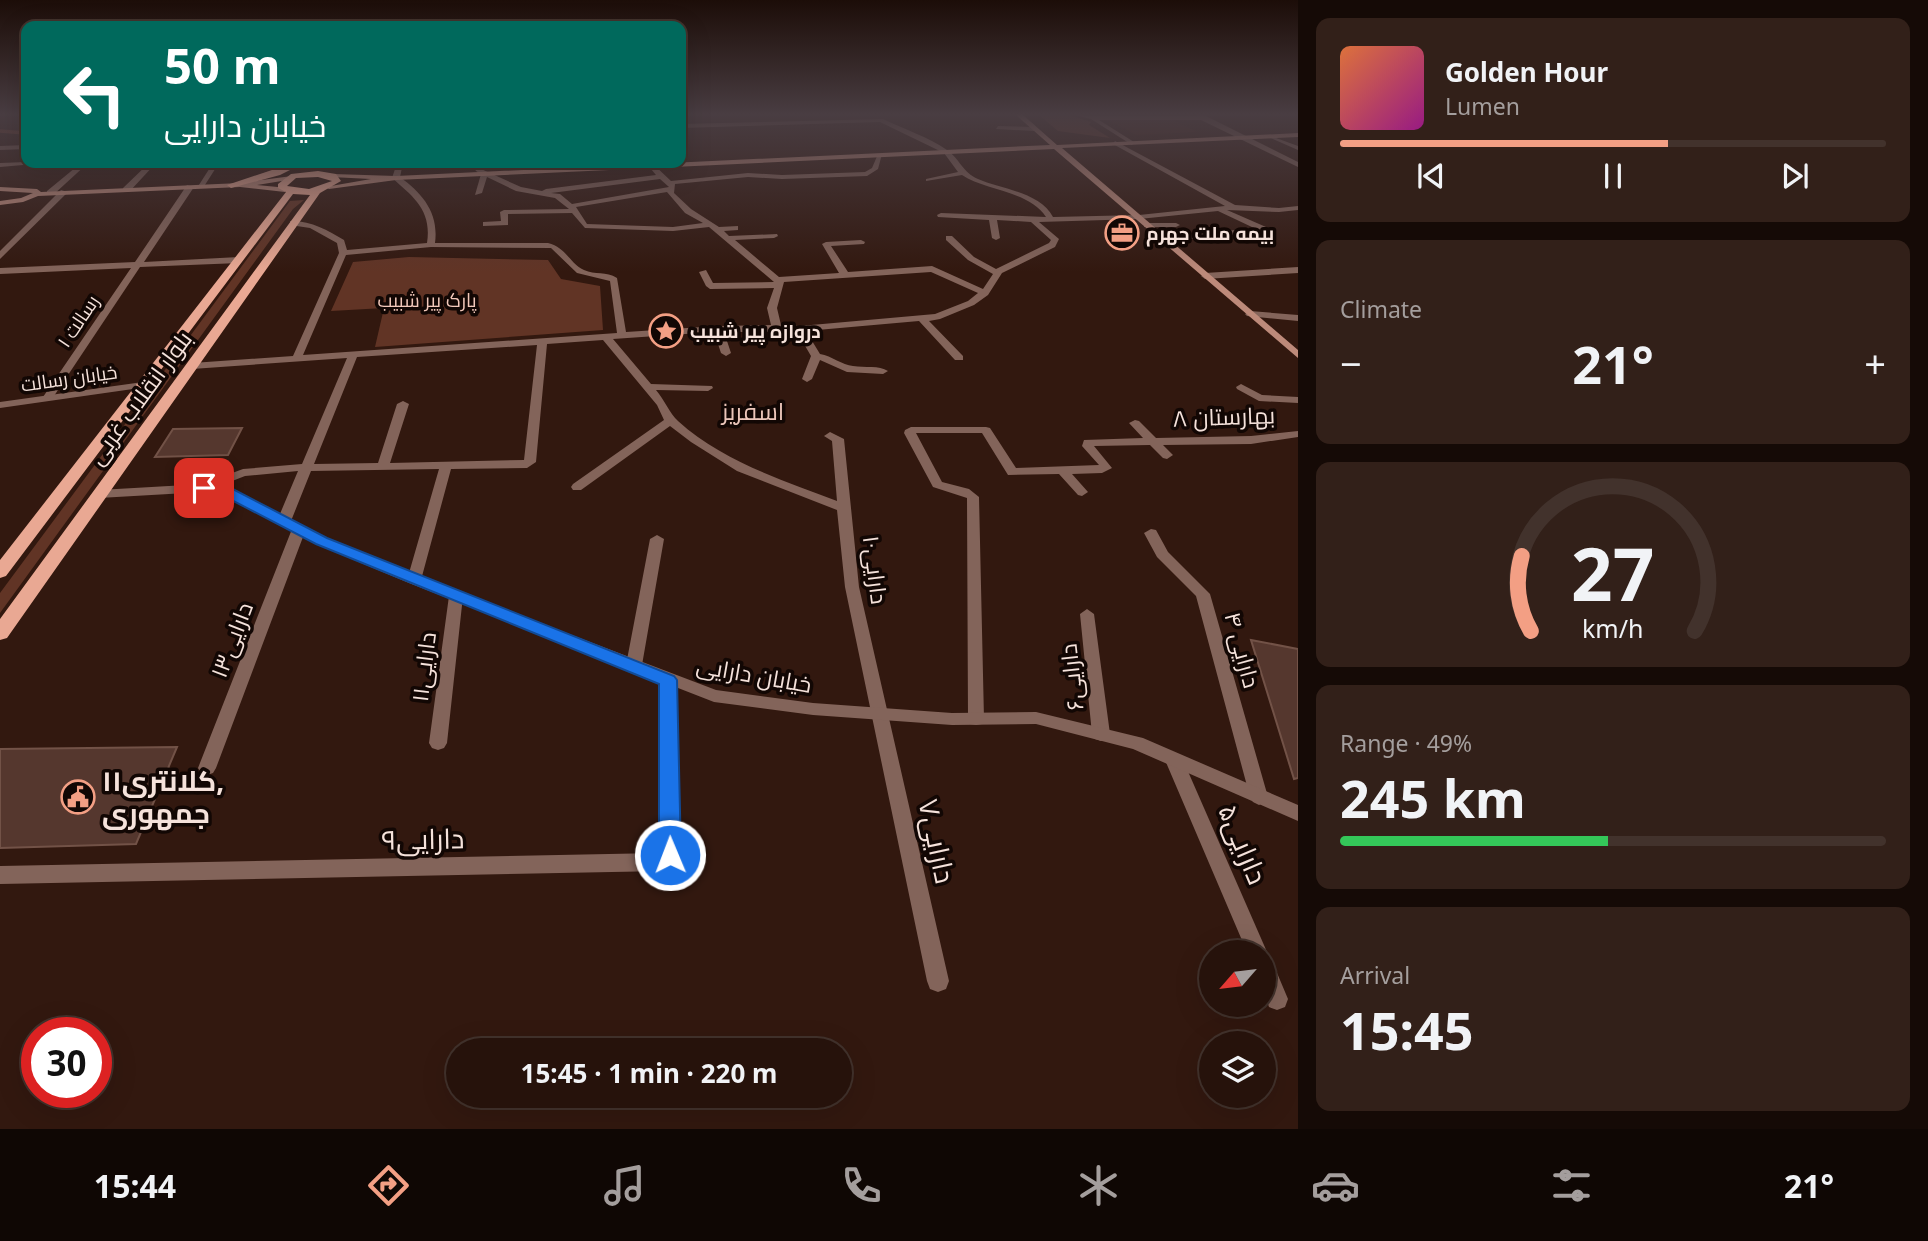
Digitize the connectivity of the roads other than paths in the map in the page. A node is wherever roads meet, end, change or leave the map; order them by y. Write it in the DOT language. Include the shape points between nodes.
graph roads {
  1 [pos="875,167"];
  2 [pos="958,167"];
  3 [pos="1079,167"];
  4 [pos="1157,167"];
  5 [pos="79,168"];
  6 [pos="148,168"];
  7 [pos="213,168"];
  8 [pos="288,168"];
  9 [pos="302,168"];
  10 [pos="333,168"];
  11 [pos="399,168"];
  12 [pos="477,168"];
  13 [pos="577,168"];
  14 [pos="654,168"];
  15 [pos="485,173"];
  16 [pos="963,173"];
  17 [pos="330,176"];
  18 [pos="396,178"];
  19 [pos="928,180"];
  20 [pos="667,183"];
  21 [pos="291,184"];
  22 [pos="235,185"];
  23 [pos="200,186"];
  24 [pos="190,187"];
  25 [pos="0,189"];
  26 [pos="323,189"];
  27 [pos="126,190"];
  28 [pos="541,191"];
  29 [pos="64,192"];
  30 [pos="50,193"];
  31 [pos="478,193"];
  32 [pos="37,194"];
  33 [pos="0,203"];
  34 [pos="1233,207"];
  35 [pos="1298,208"];
  36 [pos="572,209"];
  37 [pos="1217,209"];
  38 [pos="1279,210"];
  39 [pos="941,215"];
  40 [pos="1139,217"];
  41 [pos="1050,218"];
  42 [pos="993,219"];
  43 [pos="1298,219"];
  44 [pos="1034,220"];
  45 [pos="293,223"];
  46 [pos="486,223"];
  47 [pos="1147,225"];
  48 [pos="1176,225"];
  49 [pos="713,227"];
  50 [pos="735,228"];
  51 [pos="651,229"];
  52 [pos="774,236"];
  53 [pos="996,238"];
  54 [pos="728,239"];
  55 [pos="948,239"];
  56 [pos="1164,240"];
  57 [pos="657,242"];
  58 [pos="861,242"];
  59 [pos="432,244"];
  60 [pos="343,253"];
  61 [pos="0,256"];
  62 [pos="239,260"];
  63 [pos="137,265"];
  64 [pos="1298,270"];
  65 [pos="0,271"];
  66 [pos="703,272"];
  67 [pos="998,273"];
  68 [pos="845,275"];
  69 [pos="1205,276"];
  70 [pos="779,283"];
  71 [pos="985,293"];
  72 [pos="1250,314"];
  73 [pos="1298,318"];
  74 [pos="922,319"];
  75 [pos="777,328"];
  76 [pos="718,329"];
  77 [pos="796,329"];
  78 [pos="622,336"];
  79 [pos="606,337"];
  80 [pos="542,341"];
  81 [pos="354,354"];
  82 [pos="726,354"];
  83 [pos="1298,355"];
  84 [pos="816,356"];
  85 [pos="297,358"];
  86 [pos="959,358"];
  87 [pos="192,366"];
  88 [pos="883,371"];
  89 [pos="807,379"];
  90 [pos="143,385"];
  91 [pos="648,387"];
  92 [pos="1241,387"];
  93 [pos="708,388"];
  94 [pos="48,397"];
  95 [pos="1298,400"];
  96 [pos="402,404"];
  97 [pos="0,405"];
  98 [pos="670,421"];
  99 [pos="1135,423"];
  100 [pos="1298,434"];
  101 [pos="830,436"];
  102 [pos="1152,440"];
  103 [pos="1167,456"];
  104 [pos="446,465"];
  105 [pos="383,466"];
  106 [pos="306,468"];
  107 [pos="1063,471"];
  108 [pos="576,487"];
  109 [pos="204,488"];
  110 [pos="1082,492"];
  111 [pos="99,495"];
  112 [pos="843,508"];
  113 [pos="284,521"];
  114 [pos="299,529"];
  115 [pos="1150,533"];
  116 [pos="657,539"];
  117 [pos="0,572"];
  118 [pos="414,580"];
  119 [pos="456,596"];
  120 [pos="1087,614"];
  121 [pos="0,633"];
  122 [pos="634,665"];
  123 [pos="668,680"];
  124 [pos="882,714"];
  125 [pos="976,719"];
  126 [pos="1101,734"];
  127 [pos="438,743"];
  128 [pos="1174,760"];
  129 [pos="207,768"];
  130 [pos="1259,797"];
  131 [pos="1298,813"];
  132 [pos="0,875"];
  133 [pos="1251,940"];
  134 [pos="938,981"];
  1 -- 20 [label="street" via="867,174 748,175"];
  2 -- 16 [label="street"];
  3 -- 40 [label="main road"];
  4 -- 34 [label="street"];
  5 -- 30 [label="street"];
  6 -- 27 [label="street"];
  7 -- 23 [label="street"];
  8 -- 22 [label="main road"];
  9 -- 21 [label="main road, بلوار انقلاب غربی"];
  10 -- 17 [label="main road"];
  11 -- 18 [label="street"];
  12 -- 15 [label="street"];
  13 -- 15 [label="main road"];
  14 -- 20 [label="street"];
  15 -- 18 [label="main road"];
  15 -- 28 [label="street" via="519,189"];
  15 -- 31 [label="street"];
  16 -- 19 [label="street"];
  16 -- 41 [label="street" via="1029,199"];
  17 -- 18 [label="main road"];
  17 -- 21 [label="main road"];
  17 -- 26 [label="main road, بلوار انقلاب غربی" via="337,181"];
  18 -- 26 [label="main road"];
  18 -- 59 [label="street" via="418,192 435,230"];
  20 -- 28 [label="street"];
  20 -- 36 [label="street"];
  20 -- 49 [label="street" via="678,202"];
  21 -- 22 [label="main road"];
  21 -- 22 [label="main road"];
  21 -- 26 [label="main road"];
  21 -- 62 [label="main road, بلوار انقلاب غربی"];
  22 -- 23 [label="main road"];
  23 -- 24 [label="main road"];
  24 -- 27 [label="main road"];
  24 -- 63 [label="street, رسالت ۱"];
  25 -- 32 [label="main road" via="32,189"];
  26 -- 45 [label="main road, بلوار انقلاب غربی"];
  27 -- 29 [label="main road"];
  28 -- 36 [label="street" via="557,196"];
  29 -- 30 [label="main road"];
  29 -- 61 [label="street"];
  30 -- 32 [label="main road"];
  32 -- 33 [label="main road"];
  34 -- 37 [label="street"];
  34 -- 38 [label="street"];
  35 -- 38 [label="street"];
  36 -- 46 [label="street" via="504,212 505,223"];
  36 -- 51 [label="street" via="585,226"];
  37 -- 40 [label="street"];
  37 -- 56 [label="street" via="1263,229"];
  38 -- 43 [label="street"];
  39 -- 42 [label="street"];
  40 -- 41 [label="street"];
  40 -- 47 [label="main road"];
  41 -- 44 [label="street"];
  42 -- 44 [label="street"];
  42 -- 53 [label="street"];
  44 -- 67 [label="street" via="1055,239 1052,245"];
  45 -- 60 [label="street" via="319,228 341,242"];
  45 -- 87 [label="main road, بلوار انقلاب غربی"];
  47 -- 48 [label="street"];
  47 -- 56 [label="main road"];
  49 -- 50 [label="street"];
  49 -- 51 [label="street"];
  49 -- 54 [label="street"];
  51 -- 57 [label="street"];
  52 -- 54 [label="street"];
  54 -- 70 [label="street"];
  55 -- 67 [label="street"];
  56 -- 69 [label="main road"];
  58 -- 68 [label="street" via="826,244"];
  59 -- 60 [label="street"];
  59 -- 78 [label="street" via="558,248 581,271 614,280"];
  60 -- 85 [label="street"];
  62 -- 63 [label="street"];
  62 -- 90 [label="main road, بلوار انقلاب غربی"];
  63 -- 65 [label="street"];
  63 -- 94 [label="street, رسالت ۱"];
  64 -- 69 [label="street"];
  66 -- 70 [label="street" via="710,286"];
  67 -- 71 [label="street"];
  68 -- 70 [label="street"];
  68 -- 71 [label="street" via="934,270"];
  69 -- 72 [label="main road"];
  70 -- 75 [label="street" via="772,308"];
  71 -- 74 [label="street" via="957,310"];
  72 -- 73 [label="street"];
  72 -- 83 [label="main road"];
  74 -- 77 [label="street"];
  74 -- 86 [label="street"];
  75 -- 76 [label="street"];
  75 -- 77 [label="street"];
  76 -- 78 [label="street"];
  76 -- 82 [label="street"];
  77 -- 84 [label="street"];
  78 -- 79 [label="street"];
  79 -- 80 [label="street"];
  79 -- 91 [label="street"];
  80 -- 81 [label="street"];
  80 -- 104 [label="street" via="530,462"];
  81 -- 85 [label="street"];
  81 -- 106 [label="street"];
  84 -- 88 [label="street" via="847,369"];
  84 -- 89 [label="street"];
  85 -- 87 [label="street"];
  87 -- 111 [label="main road, بلوار انقلاب غربی"];
  90 -- 94 [label="street, خیابان رسالت"];
  90 -- 117 [label="main road, بلوار انقلاب غربی"];
  91 -- 93 [label="street"];
  91 -- 98 [label="street"];
  92 -- 95 [label="street" via="1259,398"];
  94 -- 97 [label="street, خیابان رسالت"];
  96 -- 105 [label="street"];
  98 -- 108 [label="street"];
  98 -- 112 [label="street" via="741,468"];
  99 -- 102 [label="street"];
  100 -- 102 [label="street, بهارستان ۸" via="1251,440"];
  101 -- 112 [label="street, دارایی۱۰" via="838,439"];
  102 -- 103 [label="street"];
  102 -- 107 [label="street, بهارستان ۸" via="1088,443 1106,468"];
  104 -- 105 [label="street"];
  104 -- 118 [label="street"];
  105 -- 106 [label="street"];
  106 -- 109 [label="street" via="243,473"];
  106 -- 113 [label="street"];
  107 -- 110 [label="street"];
  107 -- 125 [label="street" via="1012,471 986,430 910,432 937,484 973,498"];
  109 -- 111 [label="street, خیابان دارایی"];
  109 -- 113 [label="street, خیابان دارایی" via="223,490"];
  111 -- 121 [label="main road, بلوار انقلاب غربی"];
  112 -- 124 [label="street, دارایی۱۰" via="852,587"];
  113 -- 114 [label="street, خیابان دارایی"];
  114 -- 118 [label="street, خیابان دارایی"];
  114 -- 129 [label="street, دارایی۱۳"];
  115 -- 130 [label="street, دارایی ۴" via="1162,554 1203,594"];
  116 -- 122 [label="street"];
  118 -- 119 [label="street, خیابان دارایی"];
  119 -- 122 [label="street, خیابان دارایی"];
  119 -- 127 [label="street, دارایی۱۱"];
  120 -- 126 [label="street, دارایی۶"];
  122 -- 123 [label="street, خیابان دارایی"];
  123 -- 124 [label="street, خیابان دارایی" via="713,696"];
  123 -- 132 [label="street, دارایی۹" via="670,855 664,863"];
  124 -- 125 [label="street, خیابان دارایی"];
  124 -- 134 [label="street, دارایی۷"];
  125 -- 126 [label="street, خیابان دارایی" via="1036,719"];
  126 -- 128 [label="street, خیابان دارایی" via="1138,743"];
  128 -- 130 [label="street, خیابان دارایی"];
  128 -- 133 [label="street, دارایی۵"];
  130 -- 131 [label="street, خیابان دارایی"];
}
